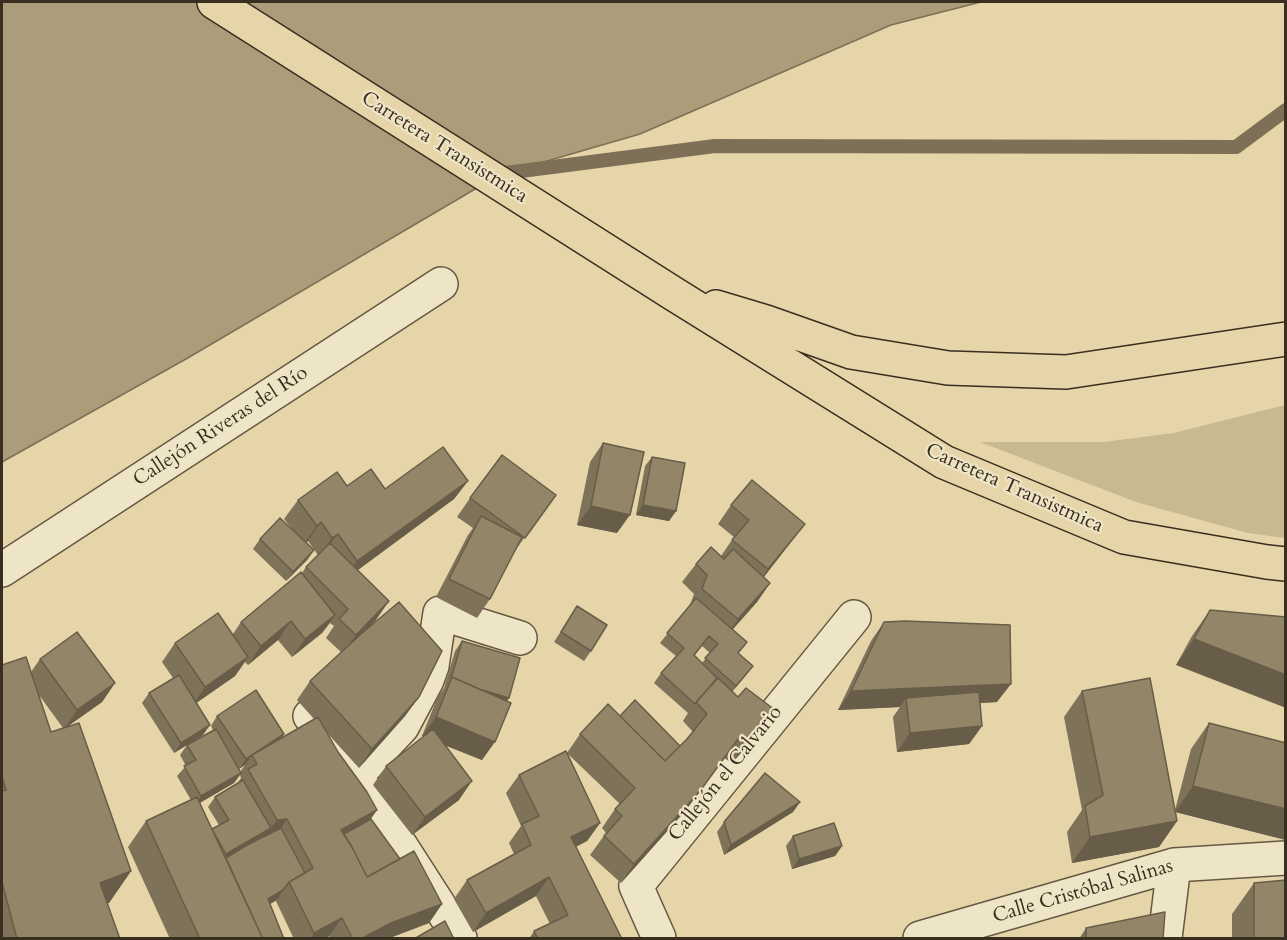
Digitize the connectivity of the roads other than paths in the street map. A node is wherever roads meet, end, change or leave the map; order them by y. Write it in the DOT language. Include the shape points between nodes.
graph roads {
  1 [pos="214,2"];
  2 [pos="441,284"];
  3 [pos="674,294"];
  4 [pos="1286,339"];
  5 [pos="1286,564"];
  6 [pos="2,570"];
  7 [pos="854,616"];
  8 [pos="520,638"];
  9 [pos="310,717"];
  10 [pos="356,776"];
  11 [pos="1286,858"];
  12 [pos="1174,865"];
  13 [pos="460,939"];
  14 [pos="659,939"];
  15 [pos="920,939"];
  16 [pos="1165,939"];
  1 -- 3 [label="main road, Carretera Transistmica"];
  2 -- 6 [label="street, Callejón Riveras del Río"];
  3 -- 4 [label="main road, Carretera Transistmica" via="851,352 948,368 1066,372"];
  3 -- 5 [label="main road, Carretera Transistmica" via="944,462 1124,537"];
  7 -- 14 [label="street, Callejón el Calvario" via="636,886"];
  8 -- 10 [label="street" via="440,613 427,680 402,727"];
  9 -- 10 [label="street"];
  10 -- 13 [label="street"];
  11 -- 12 [label="street, Calle Cristóbal Salinas"];
  12 -- 15 [label="street, Calle Cristóbal Salinas"];
  12 -- 16 [label="street"];
}
